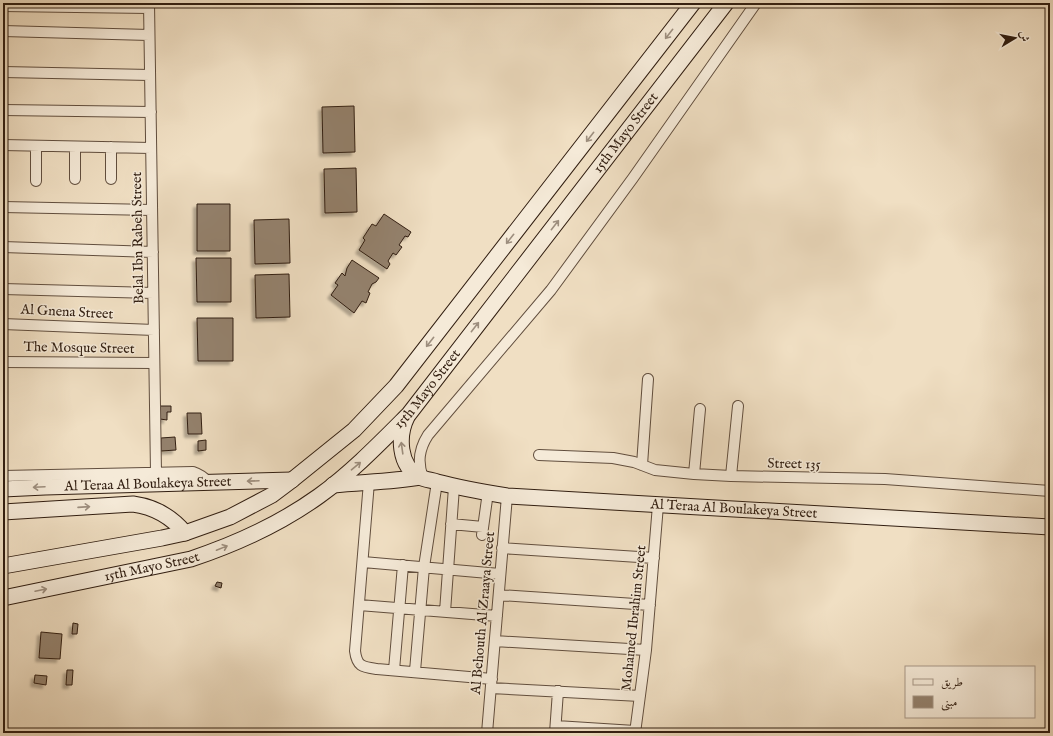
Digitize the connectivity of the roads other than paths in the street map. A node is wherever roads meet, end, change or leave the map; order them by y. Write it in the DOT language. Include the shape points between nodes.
graph roads {
  1 [pos="693,3"];
  2 [pos="726,3"];
  3 [pos="756,3"];
  4 [pos="3,6"];
  5 [pos="149,6"];
  6 [pos="3,31"];
  7 [pos="150,34"];
  8 [pos="3,72"];
  9 [pos="150,75"];
  10 [pos="3,110"];
  11 [pos="151,112"];
  12 [pos="3,145"];
  13 [pos="36,146"];
  14 [pos="75,146"];
  15 [pos="111,147"];
  16 [pos="151,148"];
  17 [pos="76,179"];
  18 [pos="111,179"];
  19 [pos="36,180"];
  20 [pos="3,207"];
  21 [pos="152,210"];
  22 [pos="3,247"];
  23 [pos="152,252"];
  24 [pos="3,289"];
  25 [pos="153,293"];
  26 [pos="3,324"];
  27 [pos="154,330"];
  28 [pos="3,362"];
  29 [pos="154,363"];
  30 [pos="648,379"];
  31 [pos="738,406"];
  32 [pos="700,409"];
  33 [pos="409,414"];
  34 [pos="539,455"];
  35 [pos="642,465"];
  36 [pos="156,473"];
  37 [pos="694,474"];
  38 [pos="3,476"];
  39 [pos="730,476"];
  40 [pos="426,479"];
  41 [pos="292,480"];
  42 [pos="208,482"];
  43 [pos="369,482"];
  44 [pos="332,485"];
  45 [pos="454,487"];
  46 [pos="3,489"];
  47 [pos="1050,491"];
  48 [pos="488,492"];
  49 [pos="506,496"];
  50 [pos="658,505"];
  51 [pos="3,512"];
  52 [pos="451,524"];
  53 [pos="1050,527"];
  54 [pos="185,533"];
  55 [pos="502,548"];
  56 [pos="654,558"];
  57 [pos="363,562"];
  58 [pos="403,565"];
  59 [pos="3,566"];
  60 [pos="424,567"];
  61 [pos="448,570"];
  62 [pos="500,574"];
  63 [pos="498,594"];
  64 [pos="3,598"];
  65 [pos="359,605"];
  66 [pos="650,605"];
  67 [pos="399,609"];
  68 [pos="420,610"];
  69 [pos="445,612"];
  70 [pos="497,616"];
  71 [pos="495,642"];
  72 [pos="646,650"];
  73 [pos="394,670"];
  74 [pos="415,672"];
  75 [pos="491,683"];
  76 [pos="558,691"];
  77 [pos="640,696"];
  78 [pos="555,729"];
  79 [pos="635,732"];
  80 [pos="488,733"];
  1 -- 41 [label="main road, 15th Mayo Street, one-way" via="396,386 354,430"];
  33 -- 2 [label="main road, 15th Mayo Street, one-way"];
  3 -- 40 [label="street" via="551,290 428,435 420,456 420,471"];
  4 -- 5 [label="street"];
  5 -- 7 [label="street, Belal Ibn Rabeh Street"];
  6 -- 7 [label="street"];
  7 -- 9 [label="street, Belal Ibn Rabeh Street"];
  8 -- 9 [label="street"];
  9 -- 11 [label="street, Belal Ibn Rabeh Street"];
  10 -- 11 [label="street"];
  11 -- 16 [label="street, Belal Ibn Rabeh Street"];
  12 -- 13 [label="street"];
  13 -- 14 [label="street"];
  13 -- 19 [label="street"];
  14 -- 15 [label="street"];
  14 -- 17 [label="street"];
  15 -- 16 [label="street"];
  15 -- 18 [label="street"];
  16 -- 21 [label="street, Belal Ibn Rabeh Street"];
  20 -- 21 [label="street"];
  21 -- 23 [label="street, Belal Ibn Rabeh Street"];
  22 -- 23 [label="street"];
  23 -- 25 [label="street, Belal Ibn Rabeh Street"];
  24 -- 25 [label="street"];
  25 -- 27 [label="street, Belal Ibn Rabeh Street"];
  26 -- 27 [label="street, Al Gnena Street"];
  27 -- 29 [label="street, Belal Ibn Rabeh Street"];
  28 -- 29 [label="street, The Mosque Street"];
  29 -- 36 [label="street, Belal Ibn Rabeh Street"];
  30 -- 35 [label="street"];
  31 -- 39 [label="street"];
  32 -- 37 [label="street"];
  40 -- 33 [label="main road, Al Teraa Al Boulakeya Street, one-way" via="413,472 407,465 401,448 402,430"];
  44 -- 33 [label="main road, 15th Mayo Street, one-way" via="367,456"];
  34 -- 35 [label="street, Street 135" via="613,458"];
  35 -- 37 [label="street, Street 135" via="655,470"];
  36 -- 38 [label="street"];
  36 -- 42 [label="street" via="193,472"];
  37 -- 39 [label="street, Street 135"];
  39 -- 47 [label="street, Street 135" via="885,479"];
  40 -- 43 [label="main road, Al Teraa Al Boulakeya Street"];
  40 -- 45 [label="main road, Al Teraa Al Boulakeya Street"];
  40 -- 60 [label="street"];
  41 -- 42 [label="main road, Al Teraa Al Boulakeya Street, one-way"];
  41 -- 54 [label="main road, 15th Mayo Street" via="272,495 230,518"];
  42 -- 46 [label="main road, Al Teraa Al Boulakeya Street, one-way"];
  43 -- 44 [label="main road, Al Teraa Al Boulakeya Street"];
  43 -- 57 [label="street"];
  64 -- 44 [label="main road, 15th Mayo Street, one-way" via="191,559 246,538 273,524 319,496"];
  45 -- 48 [label="main road, Al Teraa Al Boulakeya Street"];
  45 -- 52 [label="street"];
  48 -- 49 [label="main road, Al Teraa Al Boulakeya Street"];
  48 -- 52 [label="street" via="483,531"];
  49 -- 50 [label="main road, Al Teraa Al Boulakeya Street"];
  49 -- 55 [label="street, Al Behouth Al Zraaya Street"];
  50 -- 53 [label="main road, Al Teraa Al Boulakeya Street"];
  50 -- 56 [label="street, Mohamed Ibrahim Street"];
  51 -- 54 [label="main road, Al Teraa Al Boulakeya Street, one-way" via="133,504 160,511"];
  52 -- 61 [label="street"];
  54 -- 59 [label="main road, 15th Mayo Street"];
  55 -- 56 [label="street"];
  55 -- 62 [label="street, Al Behouth Al Zraaya Street"];
  56 -- 66 [label="street, Mohamed Ibrahim Street"];
  57 -- 58 [label="street"];
  57 -- 65 [label="street"];
  58 -- 60 [label="street"];
  58 -- 67 [label="street"];
  60 -- 61 [label="street"];
  60 -- 68 [label="street"];
  61 -- 62 [label="street"];
  61 -- 69 [label="street"];
  62 -- 63 [label="street, Al Behouth Al Zraaya Street"];
  63 -- 66 [label="street"];
  63 -- 70 [label="street, Al Behouth Al Zraaya Street"];
  65 -- 67 [label="street"];
  65 -- 73 [label="street" via="356,660 360,665 367,667"];
  66 -- 72 [label="street, Mohamed Ibrahim Street"];
  67 -- 68 [label="street"];
  67 -- 73 [label="street"];
  68 -- 69 [label="street"];
  68 -- 74 [label="street"];
  69 -- 70 [label="street"];
  70 -- 71 [label="street, Al Behouth Al Zraaya Street"];
  71 -- 72 [label="street"];
  71 -- 75 [label="street, Al Behouth Al Zraaya Street"];
  72 -- 77 [label="street, Mohamed Ibrahim Street"];
  73 -- 74 [label="street"];
  74 -- 75 [label="street"];
  75 -- 76 [label="street"];
  75 -- 80 [label="street, Al Behouth Al Zraaya Street"];
  76 -- 77 [label="street"];
  76 -- 78 [label="street"];
  77 -- 79 [label="street, Mohamed Ibrahim Street"];
  78 -- 79 [label="street"];
}
